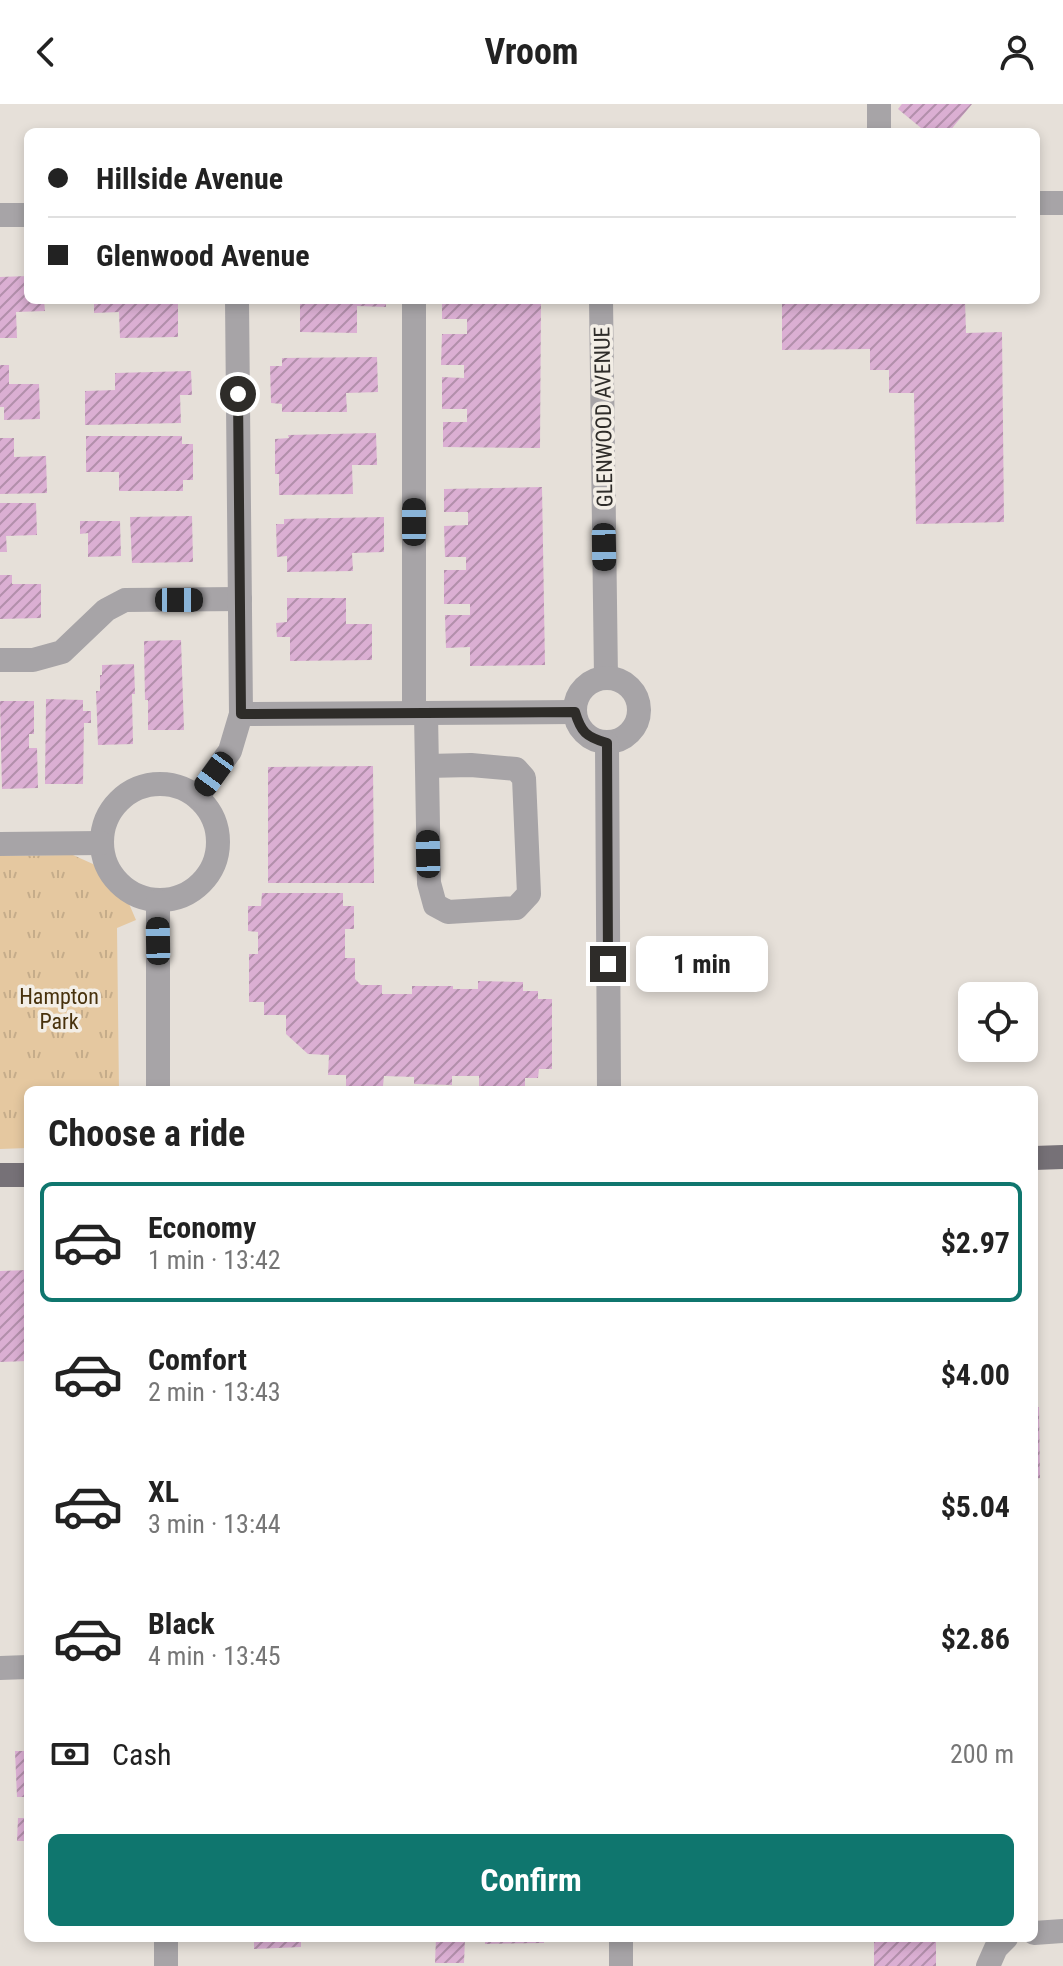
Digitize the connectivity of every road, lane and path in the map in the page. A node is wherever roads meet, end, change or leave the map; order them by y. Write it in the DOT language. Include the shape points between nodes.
graph roads {
  1 [pos="879,104"];
  2 [pos="879,128"];
  3 [pos="1040,203"];
  4 [pos="1063,203"];
  5 [pos="0,215"];
  6 [pos="24,215"];
  7 [pos="237,304"];
  8 [pos="414,304"];
  9 [pos="601,304"];
  10 [pos="240,599"];
  11 [pos="0,660"];
  12 [pos="606,678"];
  13 [pos="575,712"];
  14 [pos="420,713"];
  15 [pos="241,714"];
  16 [pos="607,743"];
  17 [pos="427,766"];
  18 [pos="198,796"];
  19 [pos="101,843"];
  20 [pos="0,844"];
  21 [pos="158,901"];
  22 [pos="158,1086"];
  23 [pos="609,1086"];
  24 [pos="1063,1157"];
  25 [pos="1038,1158"];
  26 [pos="0,1175"];
  27 [pos="24,1175"];
  28 [pos="24,1667"];
  29 [pos="0,1668"];
  30 [pos="1063,1931"];
  31 [pos="1038,1933"];
  32 [pos="166,1942"];
  33 [pos="621,1942"];
  34 [pos="1002,1942"];
  35 [pos="166,1966"];
  36 [pos="621,1966"];
  37 [pos="988,1966"];
  1 -- 2 [label="street"];
  3 -- 4 [label="street"];
  5 -- 6 [label="street"];
  7 -- 10 [label="street"];
  8 -- 14 [label="street"];
  9 -- 12 [label="street, GLENWOOD AVENUE"];
  10 -- 11 [label="street" via="125,600 106,610 62,652 33,660"];
  10 -- 15 [label="street"];
  12 -- 13 [label="street" via="589,684 578,697"];
  12 -- 16 [label="street" via="623,682 635,694 640,711 635,728 624,739"];
  13 -- 14 [label="street"];
  13 -- 16 [label="street" via="591,739"];
  14 -- 15 [label="street"];
  14 -- 17 [label="street"];
  15 -- 18 [label="street" via="230,751"];
  16 -- 23 [label="street"];
  17 -- 17 [label="street" via="429,883 435,905 448,912 516,908 529,894 524,778 516,769"];
  18 -- 19 [label="street" via="180,786 139,787 116,802 105,820"];
  18 -- 21 [label="street" via="218,828 216,862 205,881 186,896"];
  19 -- 20 [label="street"];
  19 -- 21 [label="street" via="117,883 134,896"];
  21 -- 22 [label="street"];
  24 -- 25 [label="main road"];
  26 -- 27 [label="main road"];
  28 -- 29 [label="street"];
  30 -- 31 [label="street"];
  32 -- 35 [label="street"];
  33 -- 36 [label="street"];
  34 -- 37 [label="street"];
}
